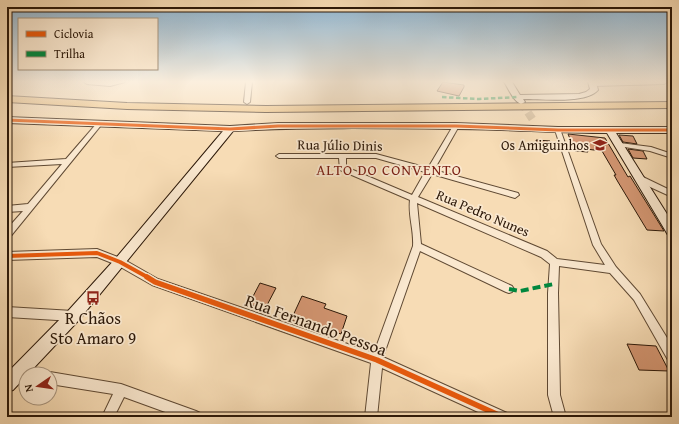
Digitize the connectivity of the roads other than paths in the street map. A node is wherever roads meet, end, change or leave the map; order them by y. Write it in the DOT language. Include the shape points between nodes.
graph roads {
  1 [pos="55,102"];
  2 [pos="672,105"];
  3 [pos="7,108"];
  4 [pos="672,113"];
  5 [pos="7,120"];
  6 [pos="533,120"];
  7 [pos="100,123"];
  8 [pos="456,126"];
  9 [pos="230,129"];
  10 [pos="541,129"];
  11 [pos="558,130"];
  12 [pos="610,130"];
  13 [pos="671,131"];
  14 [pos="620,145"];
  15 [pos="279,156"];
  16 [pos="672,156"];
  17 [pos="342,157"];
  18 [pos="68,161"];
  19 [pos="7,165"];
  20 [pos="430,170"];
  21 [pos="640,179"];
  22 [pos="672,194"];
  23 [pos="515,195"];
  24 [pos="414,198"];
  25 [pos="30,207"];
  26 [pos="7,209"];
  27 [pos="672,232"];
  28 [pos="7,235"];
  29 [pos="417,246"];
  30 [pos="7,256"];
  31 [pos="120,262"];
  32 [pos="555,262"];
  33 [pos="613,270"];
  34 [pos="509,289"];
  35 [pos="7,312"];
  36 [pos="73,316"];
  37 [pos="672,356"];
  38 [pos="377,360"];
  39 [pos="29,366"];
  40 [pos="18,377"];
  41 [pos="58,379"];
  42 [pos="7,384"];
  43 [pos="121,390"];
  44 [pos="108,417"];
  45 [pos="196,417"];
  46 [pos="371,417"];
  47 [pos="503,417"];
  48 [pos="560,417"];
  1 -- 2 [label="highway" via="266,109"];
  3 -- 4 [label="highway" via="120,115 263,118"];
  5 -- 7 [label="street"];
  6 -- 10 [label="street"];
  7 -- 9 [label="street"];
  7 -- 18 [label="street"];
  8 -- 9 [label="street" via="278,126"];
  8 -- 10 [label="street"];
  8 -- 20 [label="street"];
  9 -- 31 [label="street"];
  10 -- 11 [label="street"];
  11 -- 12 [label="street"];
  11 -- 33 [label="street" via="597,245"];
  12 -- 13 [label="street"];
  12 -- 14 [label="street"];
  14 -- 16 [label="street" via="651,148"];
  14 -- 21 [label="street"];
  15 -- 17 [label="street, Rua Júlio Dinis"];
  17 -- 20 [label="street, Rua Júlio Dinis" via="376,156"];
  17 -- 24 [label="street, Rua Pedro Nunes" via="343,168"];
  18 -- 19 [label="street"];
  18 -- 25 [label="street"];
  20 -- 23 [label="street, Rua Júlio Dinis"];
  20 -- 24 [label="street"];
  21 -- 22 [label="street"];
  21 -- 27 [label="street"];
  24 -- 29 [label="street" via="412,210 418,235"];
  24 -- 32 [label="street, Rua Pedro Nunes" via="544,254"];
  25 -- 26 [label="street"];
  25 -- 28 [label="street"];
  29 -- 34 [label="street"];
  29 -- 38 [label="street"];
  30 -- 31 [label="street, Rua Fernando Pessoa" via="97,253"];
  31 -- 36 [label="street"];
  31 -- 38 [label="street, Rua Fernando Pessoa" via="156,282"];
  32 -- 33 [label="street"];
  32 -- 48 [label="street" via="554,395"];
  33 -- 37 [label="street" via="637,297"];
  35 -- 36 [label="street"];
  36 -- 39 [label="street"];
  38 -- 46 [label="street"];
  38 -- 47 [label="street, Rua Fernando Pessoa"];
  40 -- 42 [label="street"];
  41 -- 43 [label="street"];
  43 -- 44 [label="street"];
  43 -- 45 [label="street"];
}
